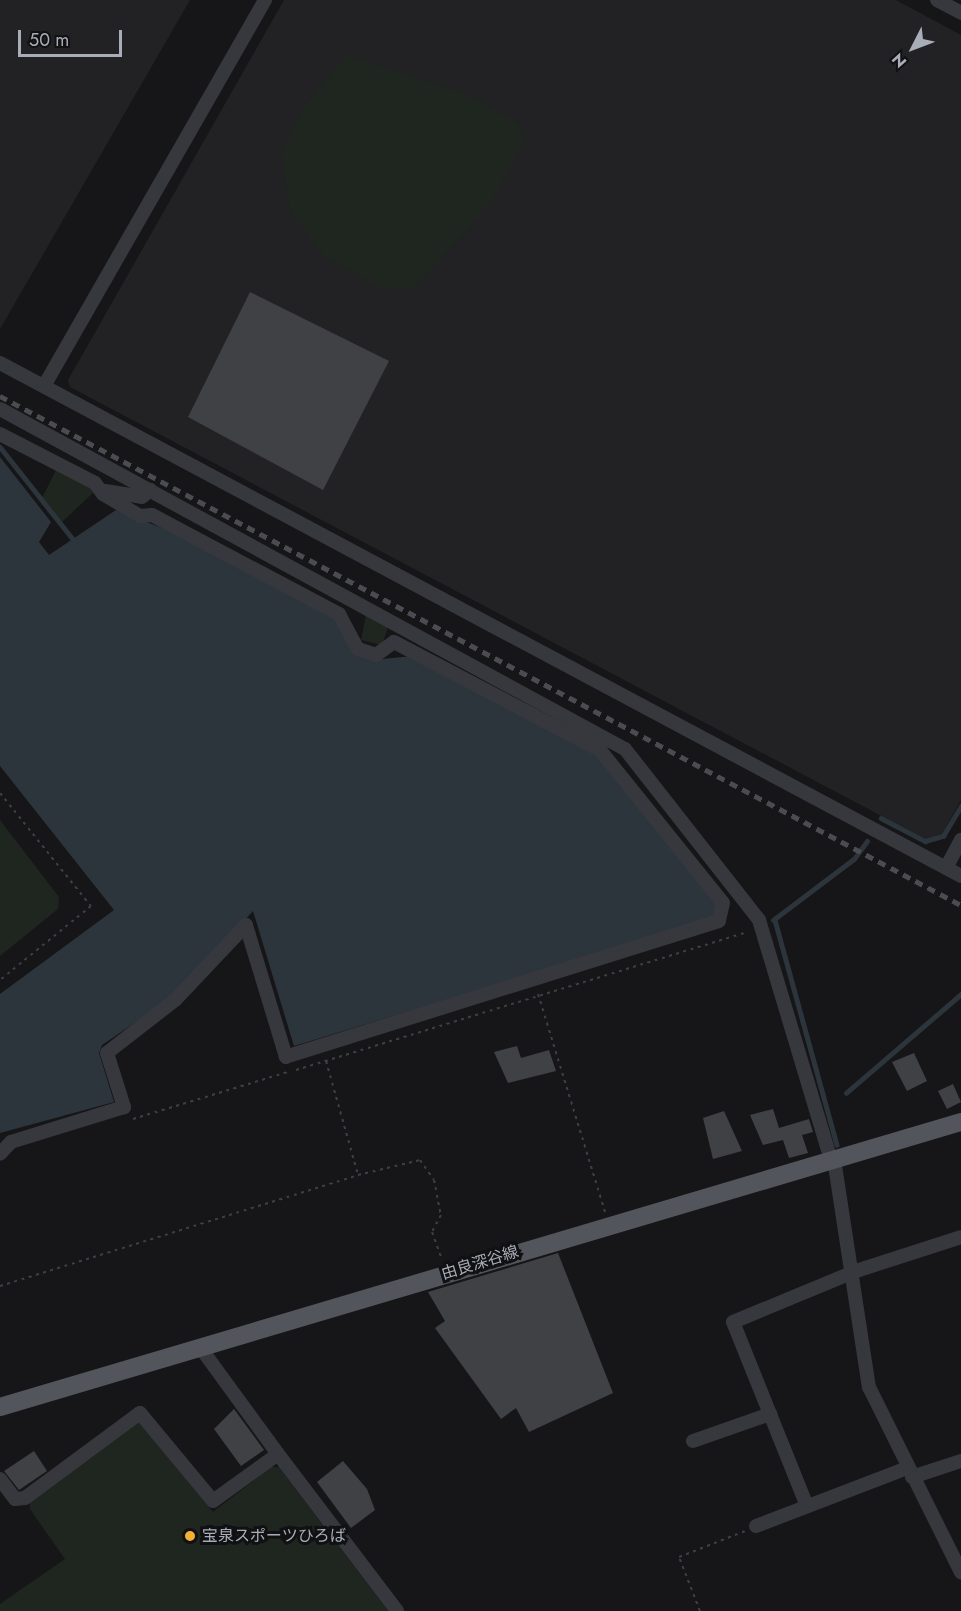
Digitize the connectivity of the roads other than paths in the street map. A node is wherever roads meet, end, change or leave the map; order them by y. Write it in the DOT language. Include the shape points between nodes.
graph roads {
  1 [pos="265,0"];
  2 [pos="937,0"];
  3 [pos="961,13"];
  4 [pos="0,363"];
  5 [pos="44,386"];
  6 [pos="0,410"];
  7 [pos="0,434"];
  8 [pos="100,490"];
  9 [pos="150,490"];
  10 [pos="961,840"];
  11 [pos="946,868"];
  12 [pos="961,876"];
  13 [pos="961,1122"];
  14 [pos="0,1154"];
  15 [pos="832,1160"];
  16 [pos="961,1237"];
  17 [pos="851,1273"];
  18 [pos="201,1347"];
  19 [pos="0,1407"];
  20 [pos="770,1413"];
  21 [pos="693,1441"];
  22 [pos="278,1454"];
  23 [pos="961,1461"];
  24 [pos="910,1472"];
  25 [pos="0,1479"];
  26 [pos="807,1506"];
  27 [pos="756,1526"];
  28 [pos="961,1572"];
  29 [pos="397,1611"];
  1 -- 5 [label="street"];
  2 -- 3 [label="street"];
  4 -- 5 [label="street"];
  5 -- 11 [label="street"];
  6 -- 9 [label="street"];
  7 -- 8 [label="street"];
  8 -- 9 [label="street" via="142,498"];
  8 -- 14 [label="street" via="140,516 152,515 339,614 358,649 376,656 394,642 600,750 723,903 719,921 286,1057 246,925 175,1000 107,1053 124,1107 11,1142"];
  9 -- 15 [label="street" via="612,738 735,882 762,927"];
  10 -- 11 [label="street"];
  11 -- 12 [label="street"];
  13 -- 15 [label="main road, 由良深谷線"];
  15 -- 17 [label="street"];
  15 -- 18 [label="main road, 由良深谷線"];
  16 -- 17 [label="street"];
  17 -- 20 [label="street" via="733,1322"];
  17 -- 24 [label="street" via="869,1387"];
  18 -- 19 [label="main road, 由良深谷線"];
  18 -- 22 [label="street"];
  20 -- 21 [label="street"];
  20 -- 26 [label="street"];
  22 -- 25 [label="street" via="213,1501 140,1413 26,1498 15,1499"];
  22 -- 29 [label="street"];
  23 -- 24 [label="street"];
  24 -- 26 [label="street"];
  24 -- 28 [label="street"];
  26 -- 27 [label="street"];
}
